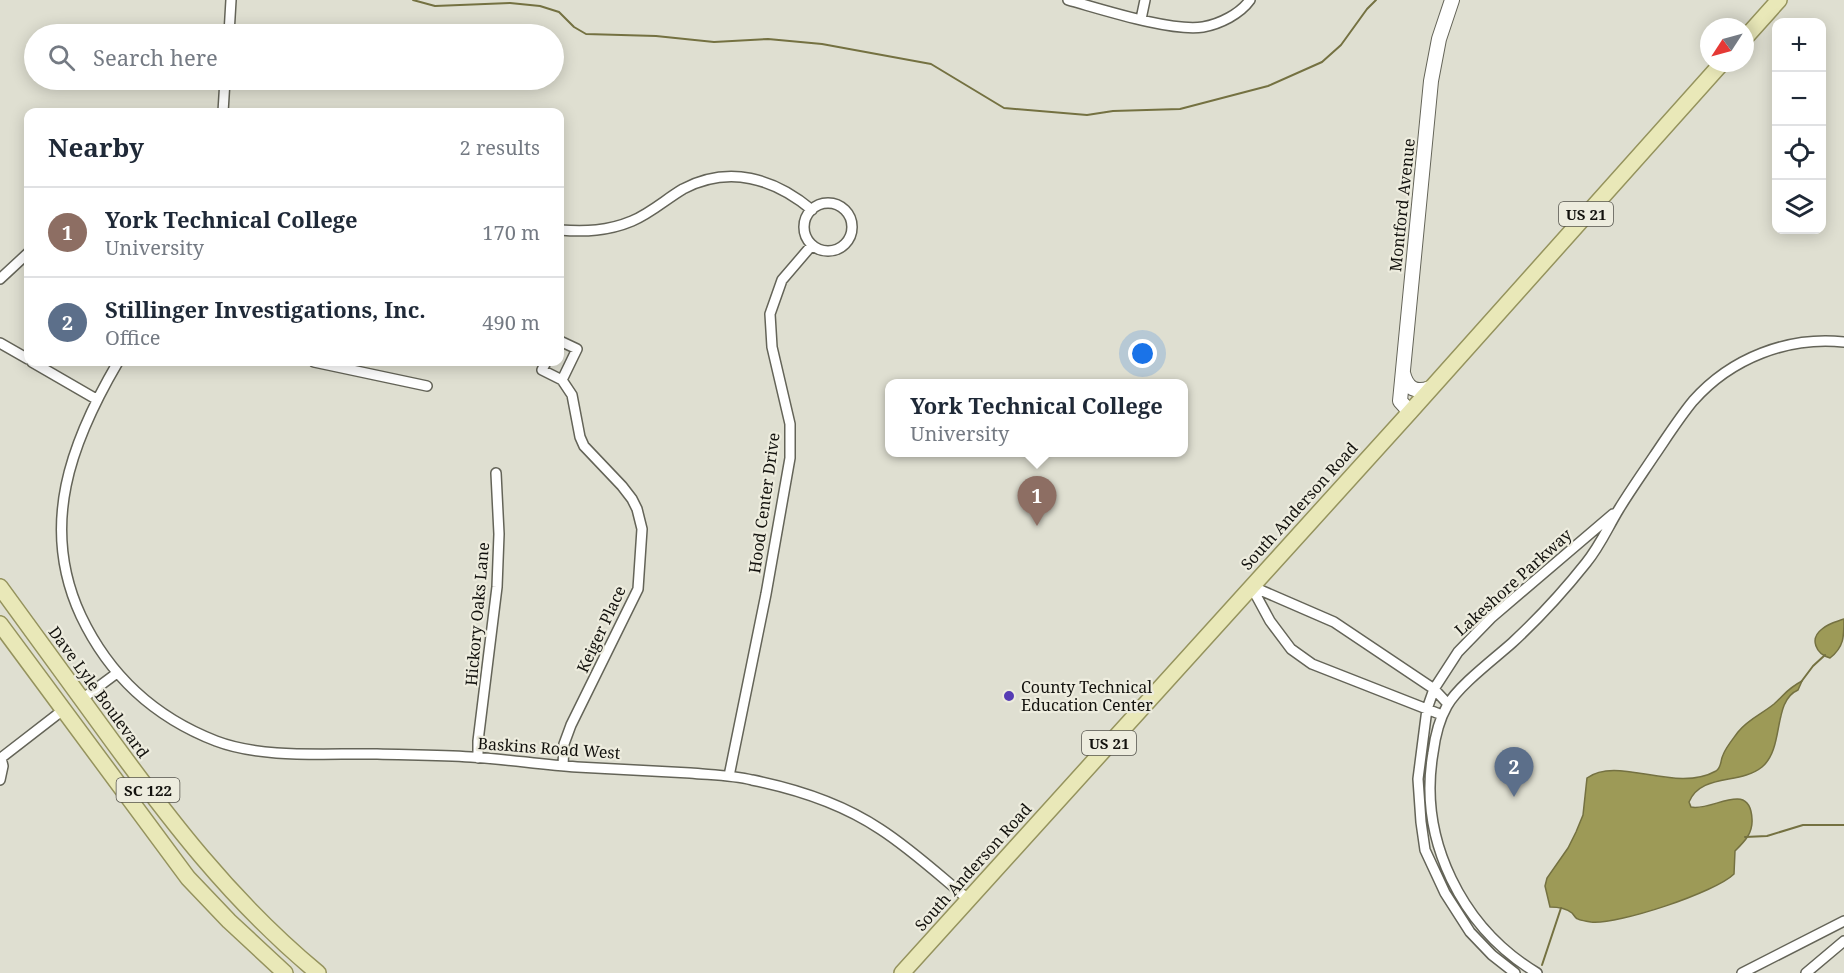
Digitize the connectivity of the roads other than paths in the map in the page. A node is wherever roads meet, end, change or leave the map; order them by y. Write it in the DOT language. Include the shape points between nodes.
graph roads {
  1 [pos="231,0"];
  2 [pos="1068,0"];
  3 [pos="1145,0"];
  4 [pos="1250,0"];
  5 [pos="1452,0"];
  6 [pos="1779,0"];
  7 [pos="1141,19"];
  8 [pos="230,24"];
  9 [pos="1754,28"];
  10 [pos="1714,72"];
  11 [pos="224,90"];
  12 [pos="223,108"];
  13 [pos="812,210"];
  14 [pos="564,230"];
  15 [pos="812,245"];
  16 [pos="24,256"];
  17 [pos="0,279"];
  18 [pos="1844,342"];
  19 [pos="0,343"];
  20 [pos="564,343"];
  21 [pos="24,357"];
  22 [pos="40,366"];
  23 [pos="116,366"];
  24 [pos="334,366"];
  25 [pos="544,366"];
  26 [pos="1403,373"];
  27 [pos="562,380"];
  28 [pos="427,386"];
  29 [pos="1431,388"];
  30 [pos="96,399"];
  31 [pos="1410,412"];
  32 [pos="496,473"];
  33 [pos="1618,511"];
  34 [pos="1251,586"];
  35 [pos="0,587"];
  36 [pos="0,624"];
  37 [pos="117,673"];
  38 [pos="1434,689"];
  39 [pos="82,699"];
  40 [pos="1448,704"];
  41 [pos="1427,708"];
  42 [pos="63,710"];
  43 [pos="1442,715"];
  44 [pos="0,758"];
  45 [pos="478,758"];
  46 [pos="563,766"];
  47 [pos="729,776"];
  48 [pos="0,780"];
  49 [pos="968,899"];
  50 [pos="248,908"];
  51 [pos="1844,921"];
  52 [pos="1844,941"];
  53 [pos="285,973"];
  54 [pos="318,973"];
  55 [pos="331,973"];
  56 [pos="902,973"];
  57 [pos="1515,973"];
  58 [pos="1537,973"];
  59 [pos="1742,973"];
  60 [pos="1806,973"];
  1 -- 8 [label="street"];
  2 -- 7 [label="street"];
  3 -- 7 [label="street"];
  4 -- 7 [label="street" via="1227,19 1203,27 1170,26"];
  5 -- 26 [label="street, Montford Avenue" via="1431,81"];
  6 -- 9 [label="main road"];
  10 -- 29 [label="main road, South Anderson Road / US 21"];
  11 -- 12 [label="street"];
  13 -- 14 [label="street" via="771,183 745,177 719,178 685,188 631,222 593,232"];
  13 -- 15 [label="street" via="804,223"];
  13 -- 15 [label="street" via="825,204 840,207 851,226 842,247 826,251"];
  15 -- 47 [label="street, Hood Center Drive" via="782,280 770,314 772,346 790,423 789,458"];
  16 -- 17 [label="street"];
  18 -- 33 [label="street, Lakeshore Parkway" via="1827,340 1776,347 1734,366 1713,381 1678,420"];
  19 -- 21 [label="street"];
  20 -- 27 [label="street" via="577,349"];
  22 -- 30 [label="street"];
  23 -- 30 [label="street, Baskins Road West"];
  24 -- 28 [label="street"];
  25 -- 27 [label="street, Keiger Place" via="542,370"];
  26 -- 29 [label="street" via="1413,389"];
  26 -- 31 [label="street, Montford Avenue" via="1400,401"];
  27 -- 46 [label="street, Keiger Place" via="572,395 584,446 632,499 642,529 638,589 571,725 564,744"];
  29 -- 31 [label="main road, South Anderson Road / US 21"];
  30 -- 37 [label="street, Baskins Road West" via="66,477 62,545 75,603"];
  31 -- 34 [label="main road, South Anderson Road / US 21"];
  32 -- 45 [label="street, Hickory Oaks Lane" via="497,587"];
  33 -- 38 [label="street, Lakeshore Parkway" via="1491,618 1458,652"];
  33 -- 40 [label="street, Lakeshore Parkway" via="1597,549 1557,600"];
  34 -- 38 [label="street" via="1334,622"];
  34 -- 41 [label="street" via="1291,649 1312,664"];
  34 -- 49 [label="main road, South Anderson Road / US 21"];
  35 -- 39 [label="main road, Dave Lyle Boulevard / SC 122"];
  36 -- 42 [label="main road, SC 122"];
  37 -- 39 [label="street"];
  37 -- 45 [label="street, Baskins Road West" via="149,703 180,724 243,748"];
  38 -- 40 [label="street"];
  38 -- 41 [label="street, Lakeshore Parkway"];
  39 -- 50 [label="main road, Dave Lyle Boulevard / SC 122" via="201,858"];
  40 -- 43 [label="street, Lakeshore Parkway"];
  41 -- 43 [label="street"];
  41 -- 57 [label="street, Lakeshore Parkway" via="1418,779 1425,850 1445,893 1470,932"];
  42 -- 44 [label="street"];
  42 -- 53 [label="main road, SC 122" via="189,878"];
  43 -- 58 [label="street, Lakeshore Parkway" via="1429,775 1437,843 1455,888 1479,924 1507,952"];
  44 -- 48 [label="street"];
  45 -- 46 [label="street, Baskins Road West"];
  46 -- 47 [label="street, Baskins Road West"];
  47 -- 49 [label="street, Baskins Road West" via="801,791 857,815 903,845"];
  49 -- 56 [label="main road, South Anderson Road / US 21"];
  50 -- 54 [label="main road, Dave Lyle Boulevard / SC 122"];
  50 -- 55 [label="main road"];
  51 -- 59 [label="street"];
  52 -- 60 [label="street"];
}
